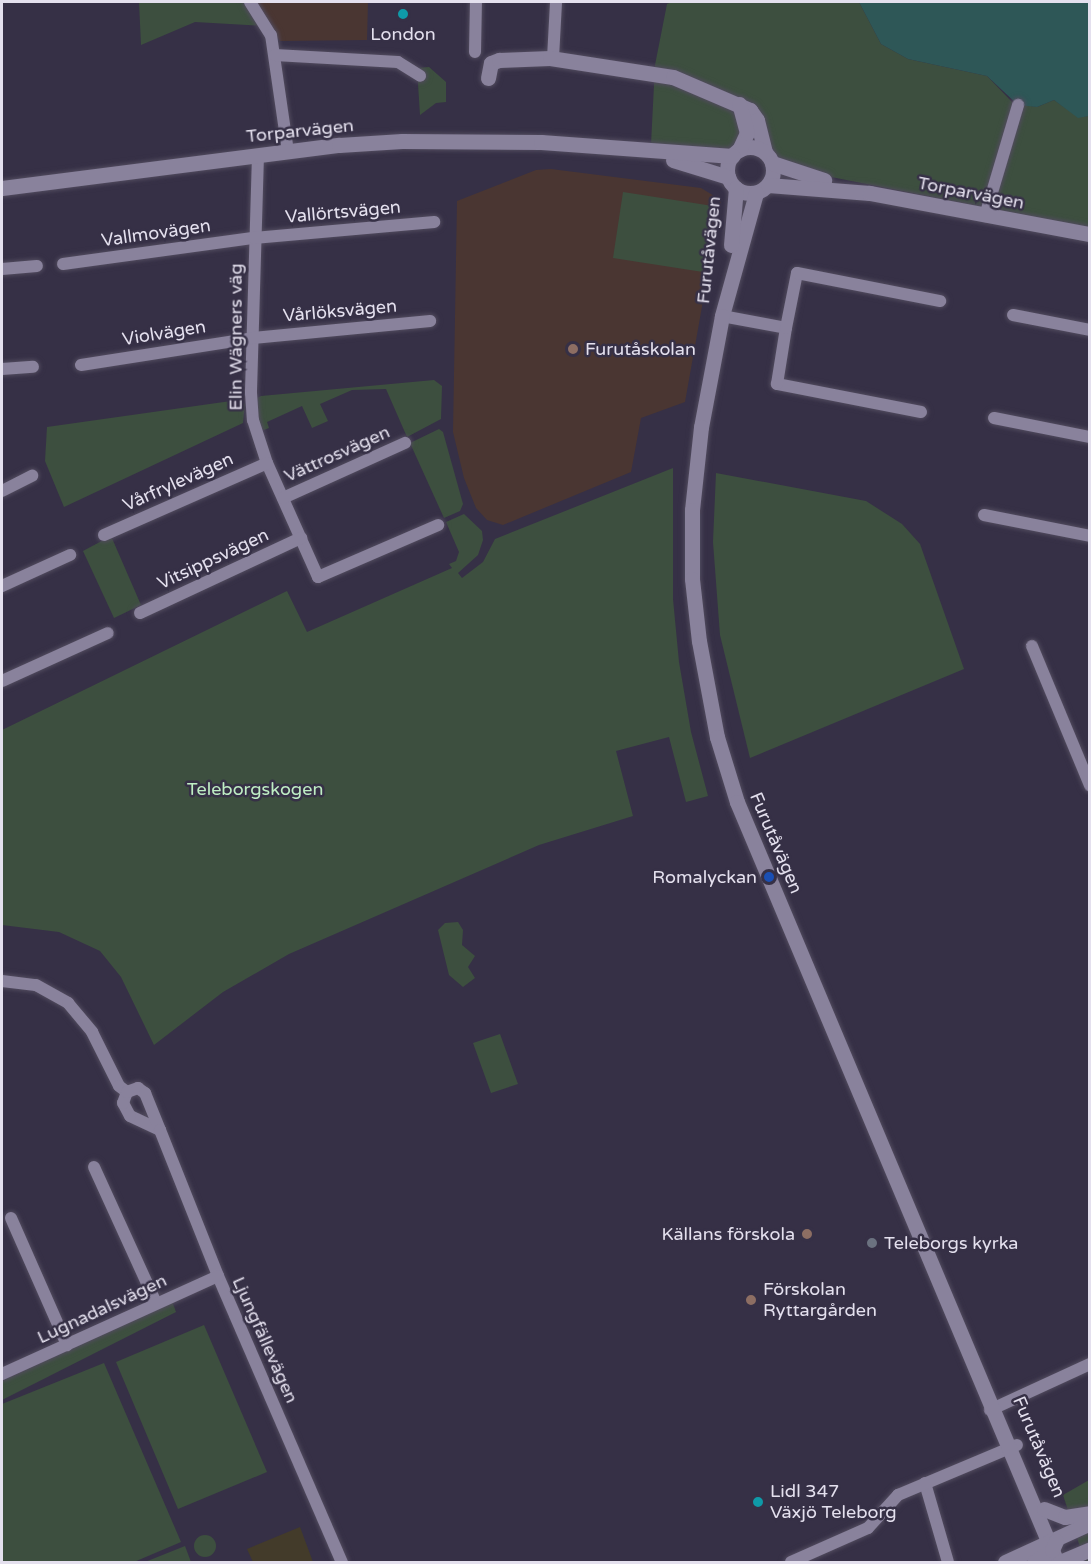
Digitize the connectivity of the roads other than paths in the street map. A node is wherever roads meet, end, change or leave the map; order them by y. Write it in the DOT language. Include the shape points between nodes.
graph roads {
  1 [pos="250,2"];
  2 [pos="476,2"];
  3 [pos="556,2"];
  4 [pos="475,52"];
  5 [pos="275,55"];
  6 [pos="553,58"];
  7 [pos="420,76"];
  8 [pos="488,78"];
  9 [pos="740,104"];
  10 [pos="1018,105"];
  11 [pos="605,147"];
  12 [pos="288,152"];
  13 [pos="735,153"];
  14 [pos="258,155"];
  15 [pos="768,158"];
  16 [pos="732,182"];
  17 [pos="2,188"];
  18 [pos="762,189"];
  19 [pos="870,193"];
  20 [pos="985,216"];
  21 [pos="434,222"];
  22 [pos="1089,236"];
  23 [pos="254,238"];
  24 [pos="63,264"];
  25 [pos="37,266"];
  26 [pos="2,269"];
  27 [pos="940,301"];
  28 [pos="1013,315"];
  29 [pos="722,316"];
  30 [pos="430,321"];
  31 [pos="786,328"];
  32 [pos="1089,330"];
  33 [pos="253,338"];
  34 [pos="81,365"];
  35 [pos="33,367"];
  36 [pos="2,369"];
  37 [pos="921,412"];
  38 [pos="994,418"];
  39 [pos="1089,437"];
  40 [pos="405,443"];
  41 [pos="267,463"];
  42 [pos="32,476"];
  43 [pos="2,490"];
  44 [pos="283,498"];
  45 [pos="984,515"];
  46 [pos="438,525"];
  47 [pos="104,535"];
  48 [pos="1089,536"];
  49 [pos="301,538"];
  50 [pos="70,555"];
  51 [pos="2,586"];
  52 [pos="140,613"];
  53 [pos="108,633"];
  54 [pos="1032,646"];
  55 [pos="2,681"];
  56 [pos="1089,785"];
  57 [pos="2,981"];
  58 [pos="127,1092"];
  59 [pos="160,1130"];
  60 [pos="94,1167"];
  61 [pos="11,1218"];
  62 [pos="218,1276"];
  63 [pos="156,1303"];
  64 [pos="67,1345"];
  65 [pos="1089,1364"];
  66 [pos="2,1374"];
  67 [pos="995,1408"];
  68 [pos="1012,1447"];
  69 [pos="924,1483"];
  70 [pos="1044,1509"];
  71 [pos="1089,1514"];
  72 [pos="1089,1523"];
  73 [pos="1066,1554"];
  74 [pos="342,1563"];
  75 [pos="791,1563"];
  76 [pos="948,1563"];
  77 [pos="1005,1563"];
  78 [pos="1034,1563"];
  1 -- 5 [label="street" via="271,35"];
  2 -- 4 [label="street"];
  3 -- 6 [label="street"];
  5 -- 7 [label="street" via="398,62"];
  5 -- 12 [label="street"];
  6 -- 8 [label="street" via="499,60 490,63"];
  6 -- 9 [label="street" via="673,77"];
  9 -- 13 [label="street, Furutåvägen" via="747,133"];
  9 -- 15 [label="street" via="757,120"];
  10 -- 20 [label="street"];
  11 -- 12 [label="street, Torparvägen" via="452,140 339,145"];
  11 -- 13 [label="street, Torparvägen"];
  11 -- 16 [label="street, Torparvägen" via="684,162"];
  12 -- 14 [label="street, Torparvägen"];
  13 -- 15 [label="street, Torparvägen" via="752,147"];
  13 -- 16 [label="street, Furutåvägen"];
  14 -- 17 [label="street, Torparvägen"];
  14 -- 23 [label="street, Elin Wägners väg"];
  15 -- 18 [label="street, Furutåvägen"];
  15 -- 19 [label="street, Torparvägen"];
  16 -- 18 [label="street, Torparvägen"];
  16 -- 29 [label="street, Furutåvägen"];
  18 -- 19 [label="street, Torparvägen"];
  18 -- 29 [label="street, Furutåvägen"];
  19 -- 20 [label="street, Torparvägen"];
  20 -- 22 [label="street, Torparvägen"];
  21 -- 23 [label="street, Vallörtsvägen"];
  23 -- 24 [label="street, Vallmovägen"];
  23 -- 33 [label="street, Elin Wägners väg"];
  25 -- 26 [label="street"];
  27 -- 31 [label="street" via="797,273"];
  28 -- 32 [label="street"];
  29 -- 31 [label="street"];
  29 -- 67 [label="street, Furutåvägen" via="701,427 692,510 692,579 717,737 737,802"];
  30 -- 33 [label="street, Vårlöksvägen"];
  31 -- 37 [label="street" via="777,384"];
  33 -- 34 [label="street, Violvägen"];
  33 -- 41 [label="street, Elin Wägners väg" via="254,420"];
  35 -- 36 [label="street"];
  38 -- 39 [label="street"];
  40 -- 44 [label="street, Vättrosvägen"];
  41 -- 44 [label="street, Elin Wägners väg"];
  41 -- 47 [label="street, Vårfrylevägen"];
  42 -- 43 [label="street"];
  44 -- 49 [label="street, Elin Wägners väg"];
  45 -- 48 [label="street"];
  46 -- 49 [label="street, Elin Wägners väg" via="318,578"];
  49 -- 52 [label="street, Vitsippsvägen"];
  50 -- 51 [label="street"];
  53 -- 55 [label="street"];
  54 -- 56 [label="street"];
  57 -- 58 [label="street" via="36,985 68,1003 92,1032 119,1086"];
  58 -- 59 [label="street" via="123,1103 130,1116"];
  58 -- 59 [label="street, Ljungfällevägen" via="138,1088 145,1093"];
  59 -- 62 [label="street, Ljungfällevägen"];
  60 -- 63 [label="street"];
  61 -- 64 [label="street"];
  62 -- 63 [label="street, Lugnadalsvägen"];
  62 -- 74 [label="street, Ljungfällevägen"];
  63 -- 64 [label="street, Lugnadalsvägen"];
  64 -- 66 [label="street, Lugnadalsvägen"];
  65 -- 67 [label="street"];
  67 -- 68 [label="street, Furutåvägen"];
  68 -- 69 [label="street"];
  68 -- 70 [label="street, Furutåvägen"];
  68 -- 73 [label="street, Furutåvägen"];
  69 -- 75 [label="street" via="898,1495 868,1528"];
  69 -- 76 [label="street"];
  70 -- 71 [label="street" via="1065,1517"];
  70 -- 73 [label="street, Furutåvägen"];
  72 -- 73 [label="street"];
  73 -- 77 [label="street"];
  73 -- 78 [label="street"];
}
